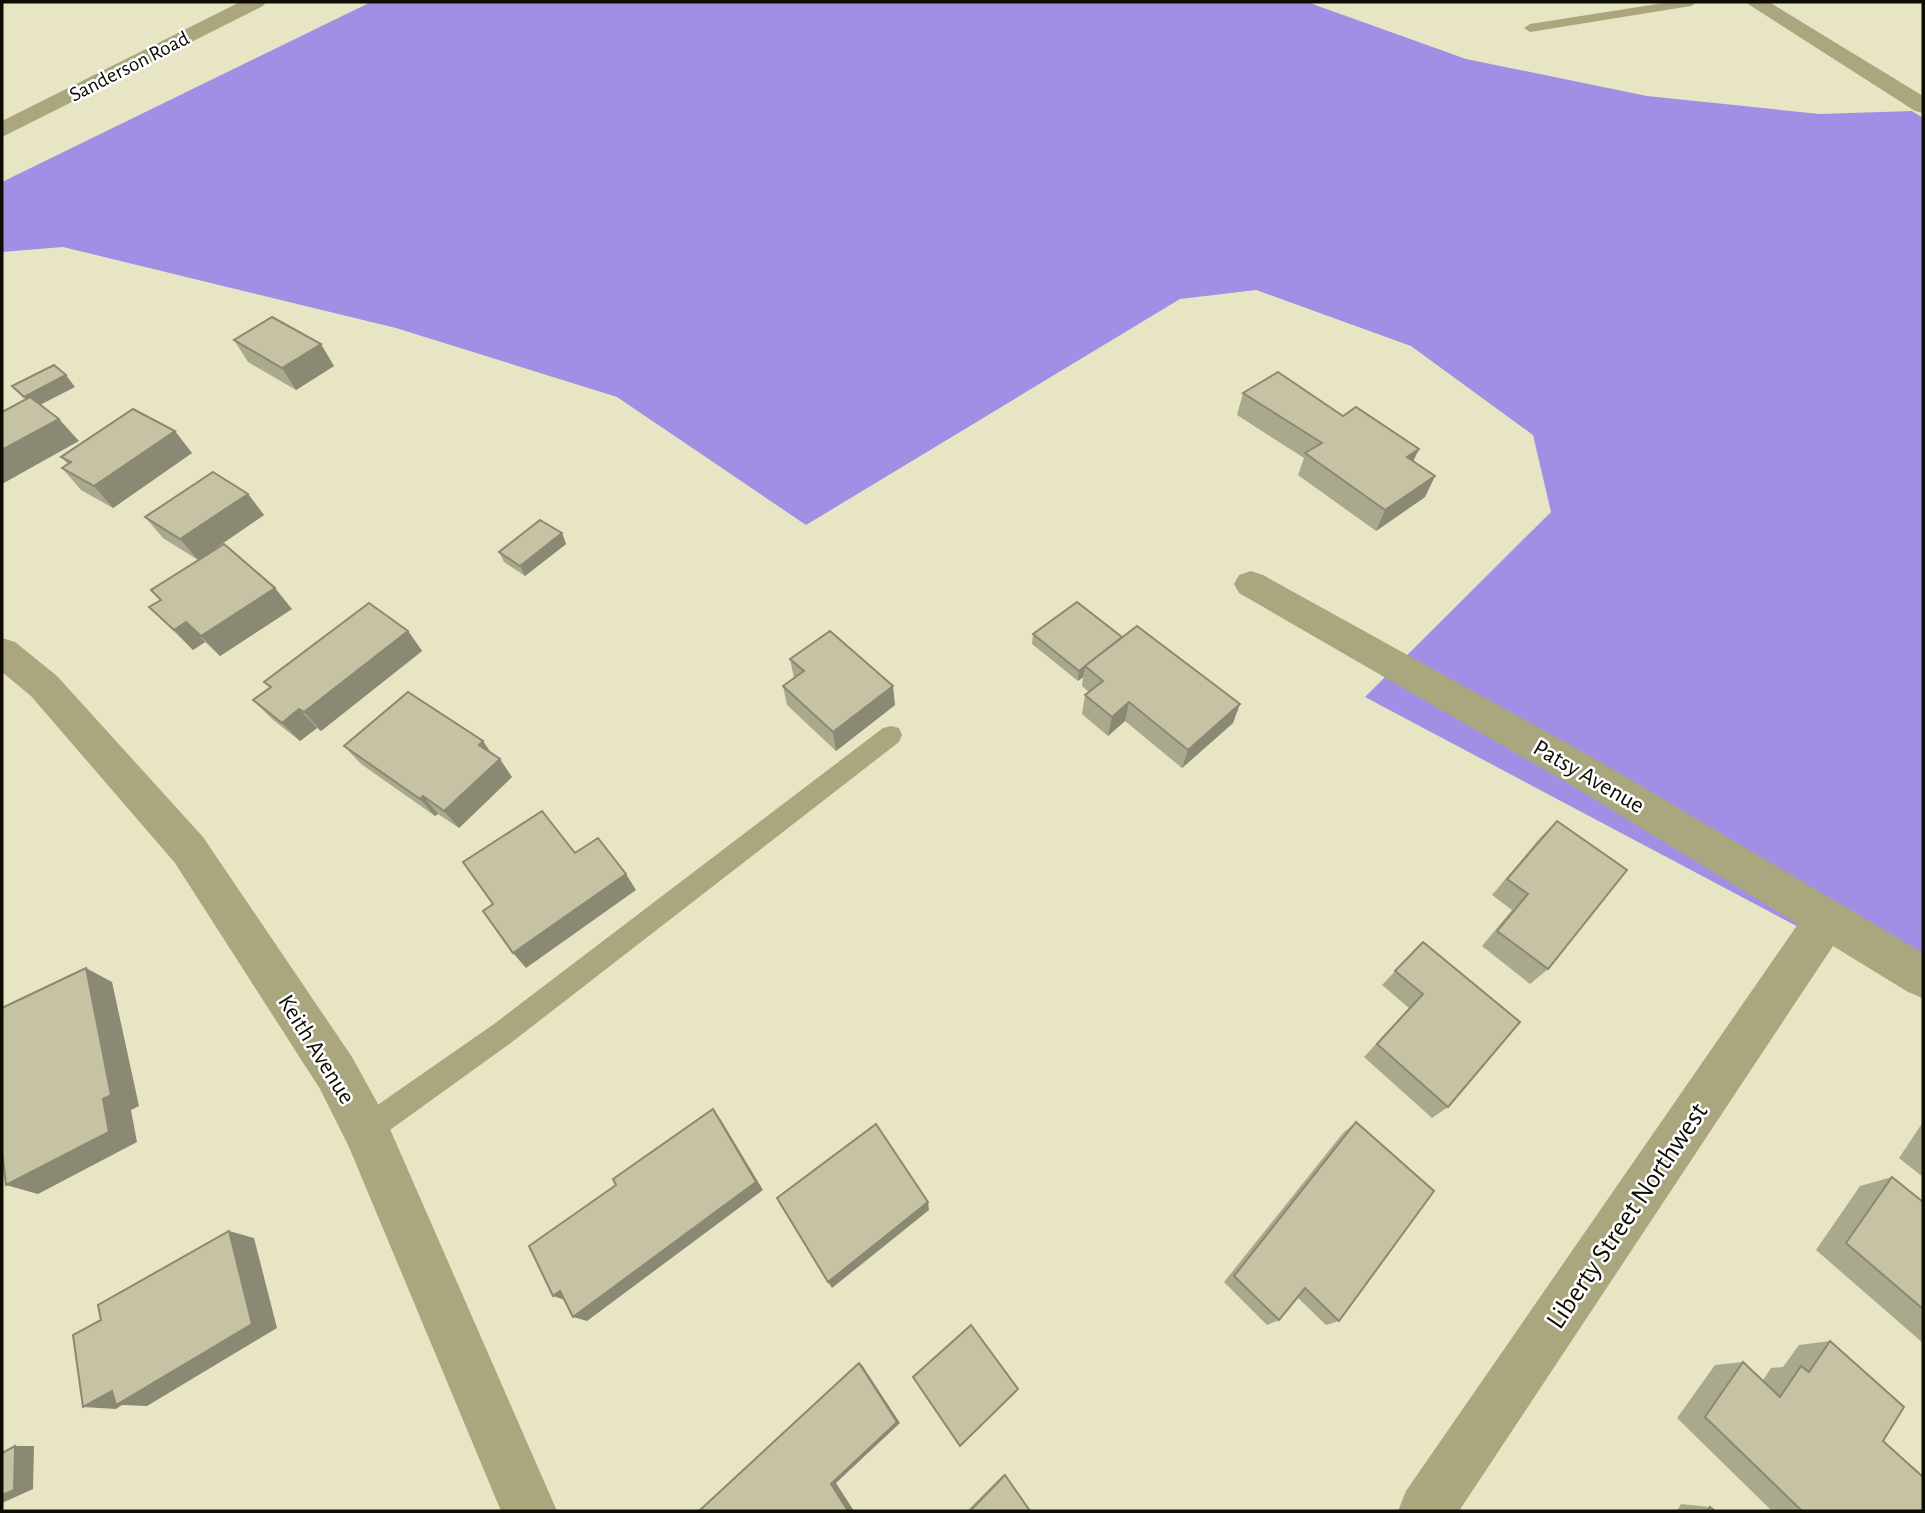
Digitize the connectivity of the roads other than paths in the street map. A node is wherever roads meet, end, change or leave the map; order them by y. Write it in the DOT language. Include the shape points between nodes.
graph roads {
  1 [pos="256,2"];
  2 [pos="1691,2"];
  3 [pos="1755,2"];
  4 [pos="1530,28"];
  5 [pos="1923,106"];
  6 [pos="2,130"];
  7 [pos="1251,584"];
  8 [pos="2,652"];
  9 [pos="891,735"];
  10 [pos="1827,918"];
  11 [pos="1923,977"];
  12 [pos="366,1130"];
  13 [pos="529,1511"];
  14 [pos="1426,1511"];
  1 -- 6 [label="street, Sanderson Road"];
  2 -- 4 [label="lane"];
  3 -- 5 [label="street"];
  7 -- 10 [label="street, Patsy Avenue" via="1585,773"];
  8 -- 12 [label="street, Keith Avenue" via="44,686 189,850 335,1073"];
  9 -- 12 [label="lane" via="503,1033"];
  10 -- 11 [label="street, Patsy Avenue"];
  10 -- 14 [label="street, Liberty Street Northwest"];
  12 -- 13 [label="street, Keith Avenue"];
}
